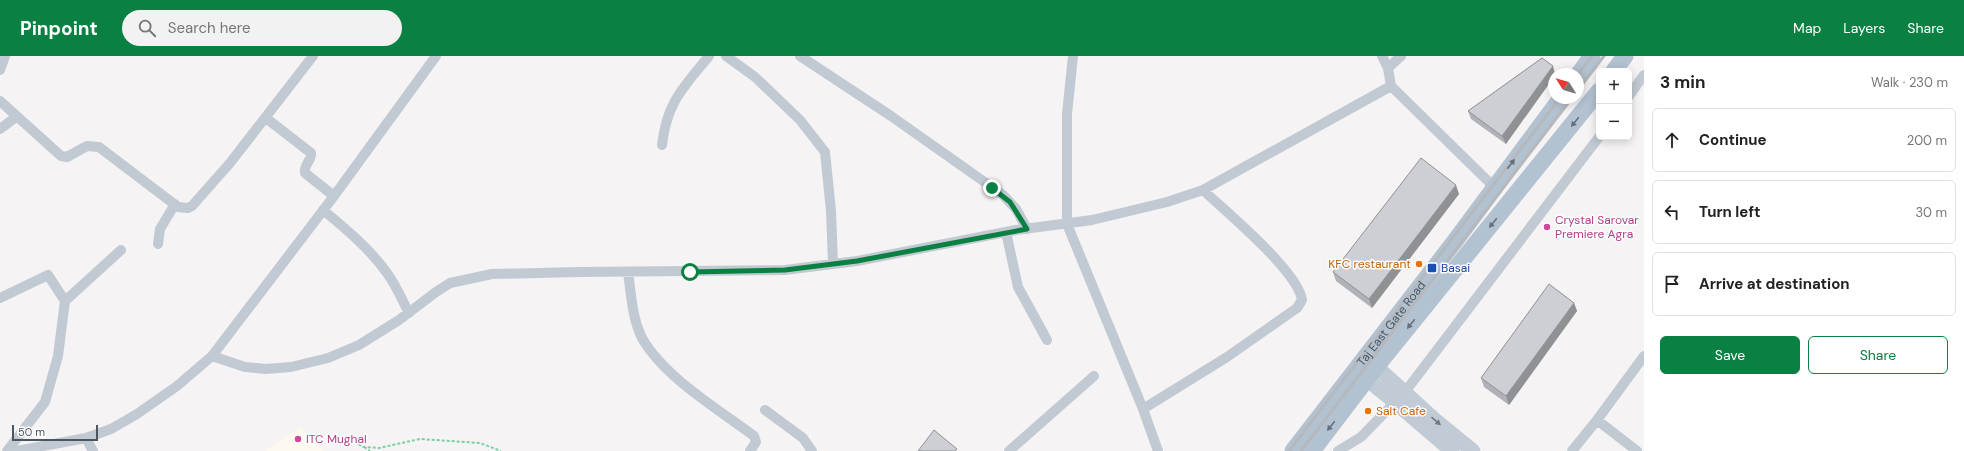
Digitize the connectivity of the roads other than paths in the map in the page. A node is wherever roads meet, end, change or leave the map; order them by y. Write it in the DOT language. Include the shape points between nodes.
graph roads {
  1 [pos="5,56"];
  2 [pos="313,56"];
  3 [pos="436,56"];
  4 [pos="709,56"];
  5 [pos="726,56"];
  6 [pos="800,56"];
  7 [pos="1073,56"];
  8 [pos="1382,56"];
  9 [pos="1401,56"];
  10 [pos="1592,56"];
  11 [pos="1627,56"];
  12 [pos="1388,68"];
  13 [pos="1583,68"];
  14 [pos="1617,68"];
  15 [pos="0,70"];
  16 [pos="1644,75"];
  17 [pos="1391,86"];
  18 [pos="1632,92"];
  19 [pos="1596,95"];
  20 [pos="0,101"];
  21 [pos="1556,104"];
  22 [pos="16,117"];
  23 [pos="266,118"];
  24 [pos="0,129"];
  25 [pos="1597,140"];
  26 [pos="662,145"];
  27 [pos="1494,187"];
  28 [pos="1203,190"];
  29 [pos="334,196"];
  30 [pos="175,204"];
  31 [pos="323,210"];
  32 [pos="1067,224"];
  33 [pos="1027,229"];
  34 [pos="1006,232"];
  35 [pos="158,244"];
  36 [pos="121,250"];
  37 [pos="832,264"];
  38 [pos="628,272"];
  39 [pos="0,298"];
  40 [pos="65,301"];
  41 [pos="408,313"];
  42 [pos="1047,340"];
  43 [pos="212,356"];
  44 [pos="1644,356"];
  45 [pos="1366,368"];
  46 [pos="1094,376"];
  47 [pos="1401,397"];
  48 [pos="1143,409"];
  49 [pos="765,410"];
  50 [pos="1597,420"];
  51 [pos="86,438"];
  52 [pos="7,451"];
  53 [pos="17,451"];
  54 [pos="93,451"];
  55 [pos="750,451"];
  56 [pos="812,451"];
  57 [pos="1009,451"];
  58 [pos="1158,451"];
  59 [pos="1293,451"];
  60 [pos="1312,451"];
  61 [pos="1338,451"];
  62 [pos="1452,451"];
  63 [pos="1473,451"];
  64 [pos="1572,451"];
  65 [pos="1637,451"];
  1 -- 15 [label="street"];
  2 -- 23 [label="street"];
  3 -- 29 [label="street"];
  4 -- 26 [label="street" via="676,98 667,115"];
  5 -- 37 [label="street" via="755,77 800,120 825,152 831,211"];
  6 -- 33 [label="street" via="1003,195 1016,209"];
  7 -- 32 [label="street" via="1067,114"];
  8 -- 12 [label="street"];
  9 -- 12 [label="street"];
  10 -- 13 [label="main road"];
  11 -- 14 [label="main road"];
  12 -- 17 [label="street"];
  16 -- 18 [label="street"];
  17 -- 27 [label="street"];
  17 -- 28 [label="street"];
  19 -- 45 [label="main road, one-way"];
  20 -- 22 [label="street"];
  27 -- 21 [label="main road, Taj East Gate Road, one-way"];
  22 -- 24 [label="street"];
  22 -- 30 [label="street" via="61,156 67,157 87,146 99,147"];
  23 -- 29 [label="street" via="311,153 305,173"];
  23 -- 30 [label="street" via="192,206 183,208"];
  25 -- 47 [label="street"];
  27 -- 45 [label="main road, Taj East Gate Road"];
  28 -- 32 [label="street" via="1167,202"];
  28 -- 48 [label="street" via="1271,253 1302,294 1302,300 1296,308 1227,357"];
  29 -- 31 [label="street"];
  30 -- 35 [label="street" via="160,229"];
  31 -- 41 [label="street" via="376,259 388,274"];
  31 -- 43 [label="street"];
  32 -- 33 [label="street"];
  32 -- 48 [label="street"];
  33 -- 34 [label="street"];
  34 -- 37 [label="street"];
  34 -- 42 [label="street" via="1018,287"];
  36 -- 40 [label="street"];
  37 -- 38 [label="street" via="785,270"];
  38 -- 41 [label="street" via="492,274 470,278 450,283"];
  38 -- 55 [label="street" via="637,326 651,351 680,381 754,436 756,442"];
  39 -- 40 [label="street" via="48,275"];
  40 -- 52 [label="street" via="58,356 45,402"];
  41 -- 43 [label="street" via="359,345 328,358 291,367 245,367"];
  43 -- 51 [label="street" via="177,386 137,414 111,429"];
  44 -- 50 [label="street"];
  45 -- 47 [label="street"];
  45 -- 59 [label="main road, Taj East Gate Road"];
  45 -- 60 [label="main road, one-way"];
  46 -- 57 [label="street"];
  47 -- 61 [label="street" via="1361,438"];
  47 -- 62 [label="street"];
  47 -- 63 [label="street, one-way"];
  48 -- 58 [label="street"];
  49 -- 56 [label="street" via="803,438"];
  50 -- 64 [label="street"];
  50 -- 65 [label="street"];
  51 -- 53 [label="street"];
  51 -- 54 [label="street"];
}
